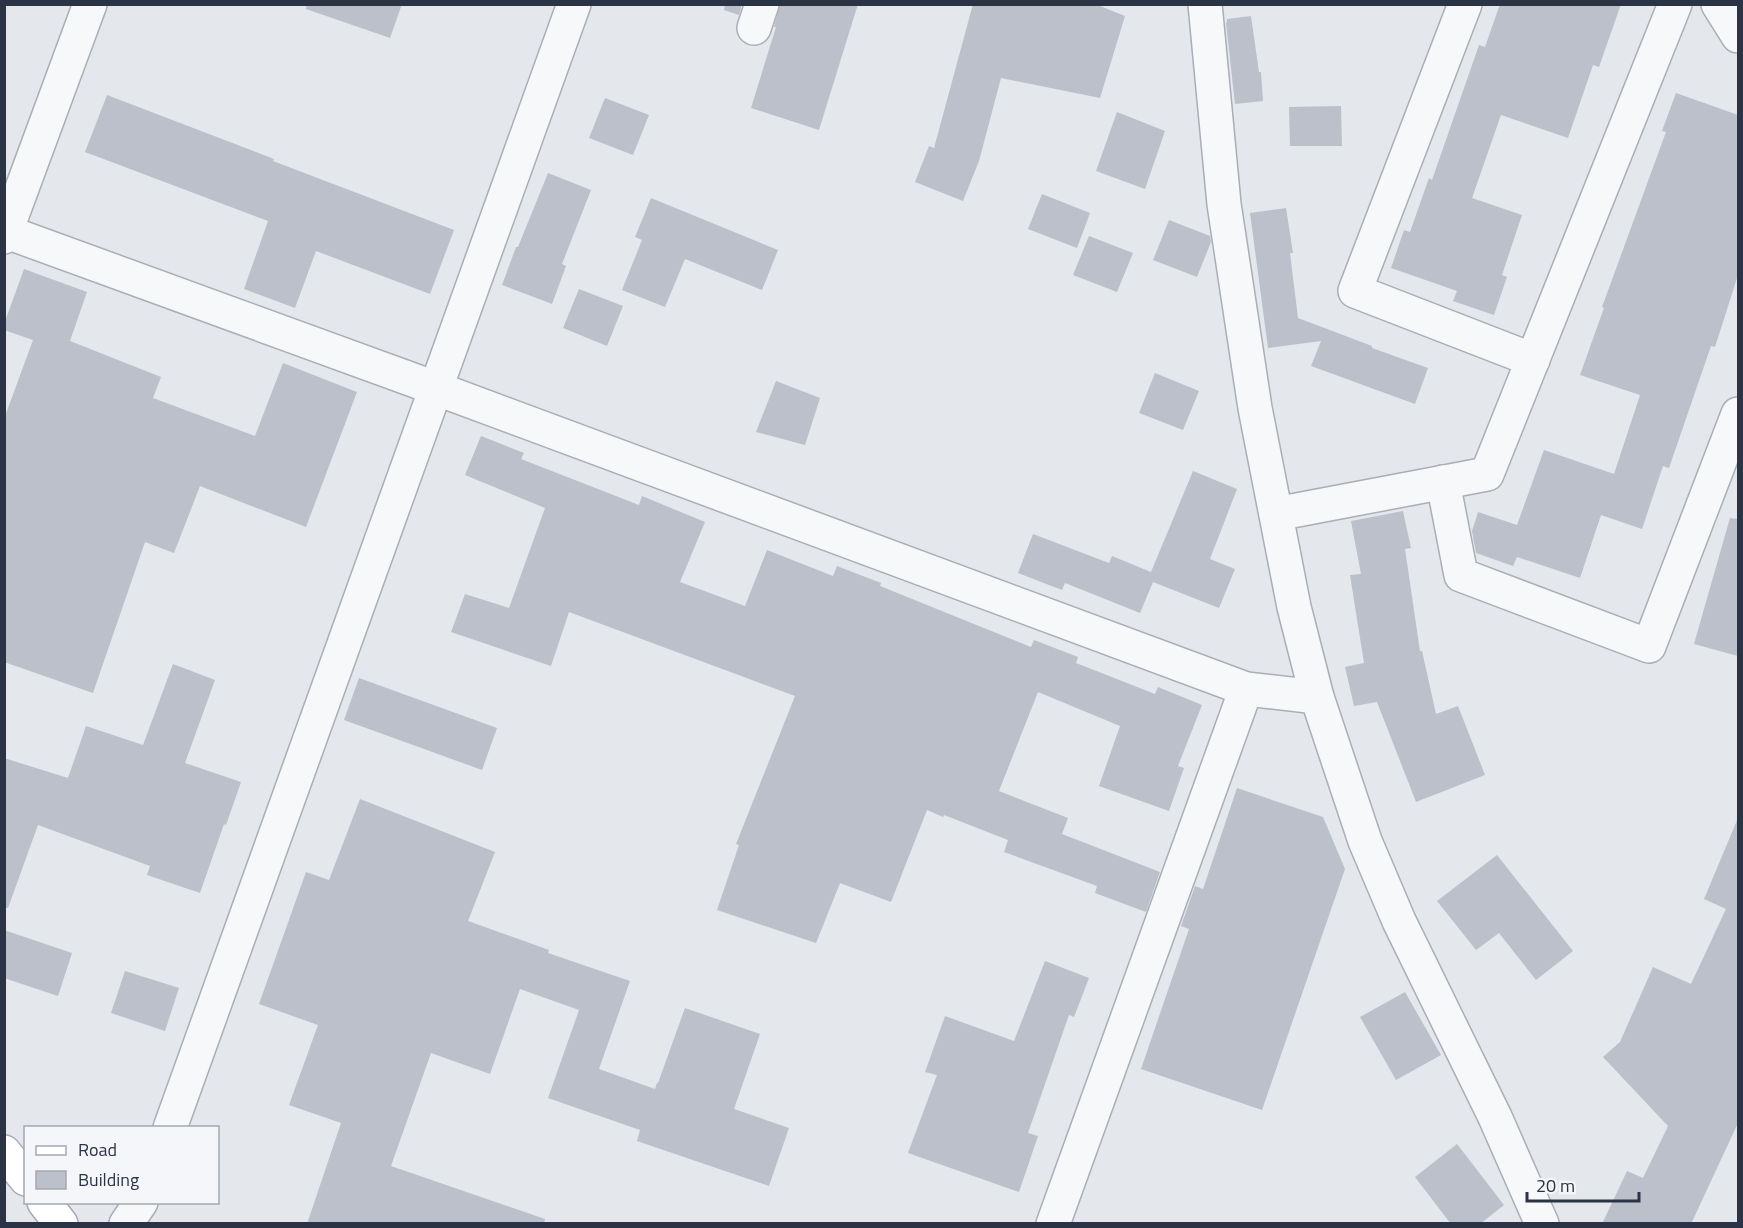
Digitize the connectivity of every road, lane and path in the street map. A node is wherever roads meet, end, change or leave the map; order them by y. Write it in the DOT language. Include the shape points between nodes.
graph roads {
  1 [pos="90,4"];
  2 [pos="574,4"];
  3 [pos="1205,4"];
  4 [pos="1465,4"];
  5 [pos="1675,4"];
  6 [pos="1718,4"];
  7 [pos="1738,36"];
  8 [pos="5,233"];
  9 [pos="1533,360"];
  10 [pos="435,388"];
  11 [pos="1738,414"];
  12 [pos="1443,482"];
  13 [pos="1276,514"];
  14 [pos="1246,688"];
  15 [pos="1317,697"];
  16 [pos="171,1126"];
  17 [pos="4,1152"];
  18 [pos="24,1177"];
  19 [pos="45,1204"];
  20 [pos="140,1204"];
  21 [pos="61,1224"];
  22 [pos="126,1224"];
  23 [pos="1053,1224"];
  24 [pos="1542,1224"];
  1 -- 8 [label="street"];
  2 -- 10 [label="street"];
  3 -- 13 [label="street" via="1224,204 1255,408"];
  4 -- 9 [label="street" via="1355,291"];
  5 -- 9 [label="street"];
  6 -- 7 [label="street"];
  8 -- 10 [label="street"];
  9 -- 12 [label="street" via="1487,474"];
  10 -- 14 [label="street"];
  10 -- 16 [label="street"];
  11 -- 12 [label="street" via="1648,646 1461,575"];
  12 -- 13 [label="street"];
  13 -- 15 [label="street"];
  14 -- 15 [label="street"];
  14 -- 23 [label="street"];
  15 -- 24 [label="street" via="1365,841 1399,921 1495,1117"];
  17 -- 18 [label="main road"];
  19 -- 21 [label="main road"];
  20 -- 22 [label="street"];
}
